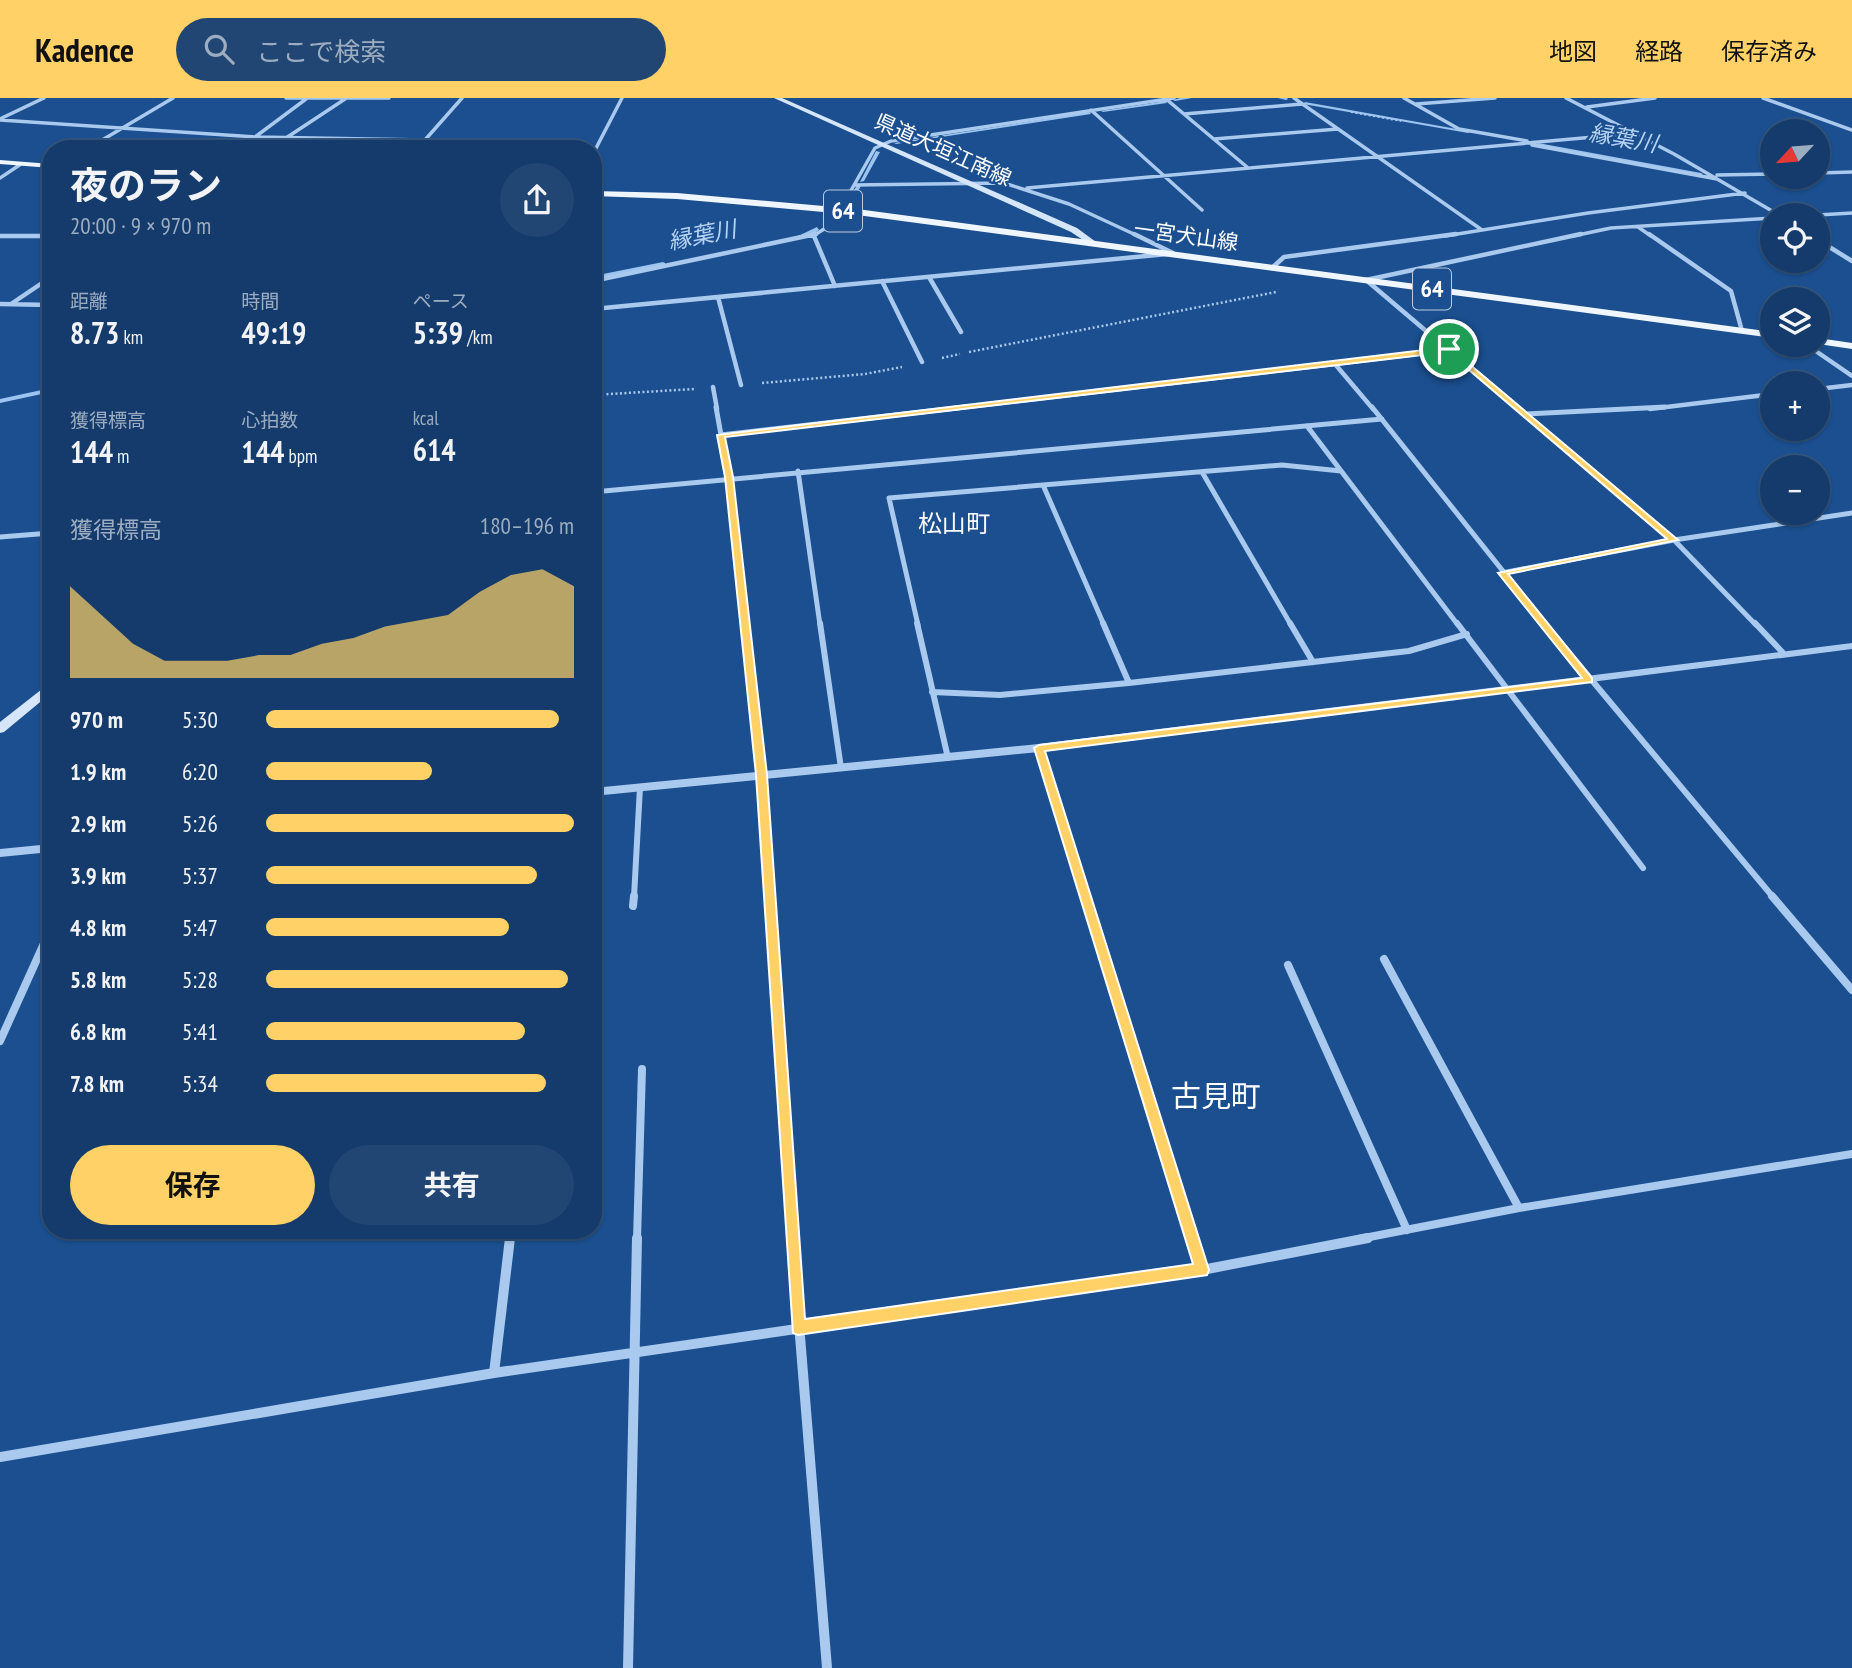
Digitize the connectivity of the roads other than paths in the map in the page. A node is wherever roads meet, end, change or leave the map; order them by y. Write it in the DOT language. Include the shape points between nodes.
graph roads {
  1 [pos="44,98"];
  2 [pos="173,98"];
  3 [pos="286,98"];
  4 [pos="389,98"];
  5 [pos="462,98"];
  6 [pos="622,98"];
  7 [pos="777,98"];
  8 [pos="1122,98"];
  9 [pos="1174,98"];
  10 [pos="1294,98"];
  11 [pos="1404,98"];
  12 [pos="1495,98"];
  13 [pos="1566,98"];
  14 [pos="1655,98"];
  15 [pos="1763,98"];
  16 [pos="307,99"];
  17 [pos="346,99"];
  18 [pos="1166,99"];
  19 [pos="1130,104"];
  20 [pos="1303,104"];
  21 [pos="1416,104"];
  22 [pos="1586,107"];
  23 [pos="1091,110"];
  24 [pos="1184,114"];
  25 [pos="0,119"];
  26 [pos="122,128"];
  27 [pos="1338,129"];
  28 [pos="1852,130"];
  29 [pos="1639,133"];
  30 [pos="256,137"];
  31 [pos="286,138"];
  32 [pos="1214,139"];
  33 [pos="102,140"];
  34 [pos="252,140"];
  35 [pos="425,140"];
  36 [pos="600,140"];
  37 [pos="1535,142"];
  38 [pos="882,144"];
  39 [pos="1525,144"];
  40 [pos="1378,156"];
  41 [pos="0,162"];
  42 [pos="21,164"];
  43 [pos="42,165"];
  44 [pos="1247,167"];
  45 [pos="1852,172"];
  46 [pos="1830,173"];
  47 [pos="1760,174"];
  48 [pos="1163,175"];
  49 [pos="1716,175"];
  50 [pos="0,177"];
  51 [pos="1724,180"];
  52 [pos="967,181"];
  53 [pos="855,184"];
  54 [pos="1027,188"];
  55 [pos="602,193"];
  56 [pos="1745,193"];
  57 [pos="1760,203"];
  58 [pos="840,210"];
  59 [pos="1202,211"];
  60 [pos="1852,213"];
  61 [pos="1830,214"];
  62 [pos="1760,219"];
  63 [pos="1638,226"];
  64 [pos="1483,231"];
  65 [pos="0,236"];
  66 [pos="42,236"];
  67 [pos="814,236"];
  68 [pos="1091,242"];
  69 [pos="1830,247"];
  70 [pos="1175,254"];
  71 [pos="1852,261"];
  72 [pos="1273,267"];
  73 [pos="929,277"];
  74 [pos="602,279"];
  75 [pos="1366,280"];
  76 [pos="882,281"];
  77 [pos="42,283"];
  78 [pos="835,286"];
  79 [pos="718,297"];
  80 [pos="0,304"];
  81 [pos="11,304"];
  82 [pos="42,305"];
  83 [pos="602,308"];
  84 [pos="961,331"];
  85 [pos="1742,331"];
  86 [pos="1760,333"];
  87 [pos="1830,343"];
  88 [pos="1852,346"];
  89 [pos="1449,349"];
  90 [pos="1824,357"];
  91 [pos="922,362"];
  92 [pos="1335,364"];
  93 [pos="1852,376"];
  94 [pos="741,385"];
  95 [pos="1852,385"];
  96 [pos="713,387"];
  97 [pos="1830,388"];
  98 [pos="1760,396"];
  99 [pos="1526,414"];
  100 [pos="1382,419"];
  101 [pos="1307,426"];
  102 [pos="721,435"];
  103 [pos="798,471"];
  104 [pos="1341,471"];
  105 [pos="1202,472"];
  106 [pos="729,477"];
  107 [pos="1043,485"];
  108 [pos="602,491"];
  109 [pos="1852,513"];
  110 [pos="42,534"];
  111 [pos="0,537"];
  112 [pos="1674,540"];
  113 [pos="1502,573"];
  114 [pos="1467,634"];
  115 [pos="1850,648"];
  116 [pos="1784,654"];
  117 [pos="1313,662"];
  118 [pos="1589,680"];
  119 [pos="1129,683"];
  120 [pos="1510,690"];
  121 [pos="932,692"];
  122 [pos="42,694"];
  123 [pos="0,729"];
  124 [pos="1039,748"];
  125 [pos="948,758"];
  126 [pos="841,768"];
  127 [pos="762,775"];
  128 [pos="640,787"];
  129 [pos="602,791"];
  130 [pos="42,849"];
  131 [pos="0,853"];
  132 [pos="1643,868"];
  133 [pos="633,906"];
  134 [pos="42,948"];
  135 [pos="1384,959"];
  136 [pos="1288,965"];
  137 [pos="1852,990"];
  138 [pos="0,1041"];
  139 [pos="642,1069"];
  140 [pos="1852,1154"];
  141 [pos="1519,1208"];
  142 [pos="1406,1230"];
  143 [pos="510,1239"];
  144 [pos="1202,1270"];
  145 [pos="798,1327"];
  146 [pos="634,1351"];
  147 [pos="494,1373"];
  148 [pos="0,1457"];
  149 [pos="628,1668"];
  150 [pos="827,1668"];
  1 -- 25 [label="street"];
  2 -- 26 [label="street"];
  3 -- 16 [label="street"];
  4 -- 17 [label="street"];
  5 -- 35 [label="street"];
  6 -- 36 [label="street"];
  7 -- 38 [label="main road, 県道大垣江南線"];
  8 -- 19 [label="street"];
  9 -- 18 [label="street"];
  10 -- 20 [label="street"];
  11 -- 21 [label="street"];
  12 -- 21 [label="street"];
  13 -- 22 [label="street"];
  14 -- 22 [label="street"];
  15 -- 28 [label="street"];
  16 -- 17 [label="street"];
  16 -- 30 [label="street"];
  17 -- 31 [label="street"];
  18 -- 19 [label="street"];
  18 -- 24 [label="street"];
  19 -- 23 [label="street"];
  20 -- 24 [label="street"];
  20 -- 27 [label="street"];
  21 -- 37 [label="street" via="1459,129"];
  22 -- 29 [label="street"];
  23 -- 38 [label="street"];
  23 -- 48 [label="street"];
  24 -- 32 [label="street"];
  25 -- 26 [label="street"];
  26 -- 30 [label="street"];
  26 -- 33 [label="street"];
  27 -- 32 [label="street"];
  27 -- 40 [label="street"];
  29 -- 37 [label="street"];
  29 -- 49 [label="street"];
  30 -- 31 [label="street"];
  30 -- 34 [label="street"];
  31 -- 35 [label="street"];
  32 -- 44 [label="street"];
  37 -- 39 [label="street"];
  38 -- 52 [label="main road, 県道大垣江南線"];
  38 -- 53 [label="street" via="874,148"];
  39 -- 40 [label="street"];
  39 -- 51 [label="street"];
  40 -- 44 [label="street"];
  40 -- 64 [label="street"];
  41 -- 42 [label="main road"];
  42 -- 43 [label="main road"];
  42 -- 50 [label="street"];
  44 -- 48 [label="street"];
  45 -- 46 [label="street"];
  47 -- 49 [label="street"];
  48 -- 54 [label="street"];
  48 -- 59 [label="street"];
  49 -- 51 [label="street"];
  51 -- 56 [label="street"];
  52 -- 53 [label="street"];
  52 -- 54 [label="street"];
  52 -- 68 [label="main road, 県道大垣江南線"];
  53 -- 58 [label="street"];
  54 -- 70 [label="street"];
  55 -- 58 [label="main road, 一宮犬山線 / 64"];
  56 -- 57 [label="street"];
  56 -- 64 [label="street"];
  58 -- 67 [label="street" via="831,224"];
  58 -- 68 [label="main road, 一宮犬山線 / 64"];
  60 -- 61 [label="street"];
  62 -- 63 [label="street"];
  63 -- 75 [label="street"];
  63 -- 85 [label="street" via="1731,291"];
  64 -- 72 [label="street" via="1284,257"];
  65 -- 66 [label="street"];
  67 -- 74 [label="street"];
  67 -- 78 [label="street"];
  68 -- 70 [label="main road, 一宮犬山線 / 64"];
  69 -- 71 [label="street"];
  70 -- 72 [label="main road, 一宮犬山線 / 64"];
  70 -- 73 [label="street"];
  72 -- 75 [label="main road, 一宮犬山線 / 64"];
  73 -- 76 [label="street"];
  73 -- 84 [label="street"];
  75 -- 85 [label="main road, 一宮犬山線 / 64"];
  75 -- 89 [label="street"];
  76 -- 78 [label="street"];
  76 -- 91 [label="street"];
  77 -- 81 [label="street"];
  78 -- 79 [label="street"];
  79 -- 83 [label="street"];
  79 -- 94 [label="street"];
  80 -- 81 [label="street"];
  81 -- 82 [label="street"];
  85 -- 86 [label="main road, 一宮犬山線 / 64"];
  87 -- 88 [label="main road"];
  89 -- 92 [label="street"];
  89 -- 99 [label="street"];
  90 -- 93 [label="street"];
  92 -- 100 [label="street"];
  92 -- 102 [label="street"];
  95 -- 97 [label="street"];
  96 -- 102 [label="street"];
  98 -- 99 [label="street" via="1646,409"];
  99 -- 112 [label="street"];
  100 -- 101 [label="street"];
  100 -- 113 [label="street"];
  101 -- 103 [label="street"];
  101 -- 104 [label="street"];
  102 -- 106 [label="street"];
  103 -- 106 [label="street"];
  103 -- 126 [label="street"];
  104 -- 105 [label="street" via="1282,465"];
  104 -- 114 [label="street"];
  105 -- 107 [label="street"];
  105 -- 117 [label="street"];
  106 -- 108 [label="street"];
  106 -- 127 [label="street"];
  107 -- 119 [label="street"];
  107 -- 121 [label="street" via="889,498"];
  109 -- 112 [label="street"];
  110 -- 111 [label="street"];
  112 -- 113 [label="street"];
  112 -- 116 [label="street"];
  113 -- 118 [label="street"];
  114 -- 117 [label="street" via="1409,651"];
  114 -- 120 [label="street"];
  115 -- 116 [label="street"];
  116 -- 118 [label="street"];
  117 -- 119 [label="street"];
  118 -- 120 [label="street"];
  118 -- 137 [label="street"];
  119 -- 121 [label="street" via="1000,695"];
  120 -- 124 [label="street"];
  120 -- 132 [label="street"];
  121 -- 125 [label="street"];
  122 -- 123 [label="main road"];
  124 -- 125 [label="street"];
  124 -- 144 [label="street"];
  125 -- 126 [label="street"];
  126 -- 127 [label="street"];
  127 -- 128 [label="street"];
  127 -- 145 [label="street"];
  128 -- 129 [label="street"];
  128 -- 133 [label="street"];
  130 -- 131 [label="street"];
  134 -- 138 [label="street"];
  135 -- 141 [label="street"];
  136 -- 142 [label="street"];
  139 -- 146 [label="street"];
  140 -- 141 [label="street"];
  141 -- 142 [label="street"];
  142 -- 144 [label="street"];
  143 -- 147 [label="street"];
  144 -- 145 [label="street"];
  145 -- 146 [label="street"];
  145 -- 150 [label="street"];
  146 -- 147 [label="street"];
  146 -- 149 [label="street"];
  147 -- 148 [label="street"];
}
